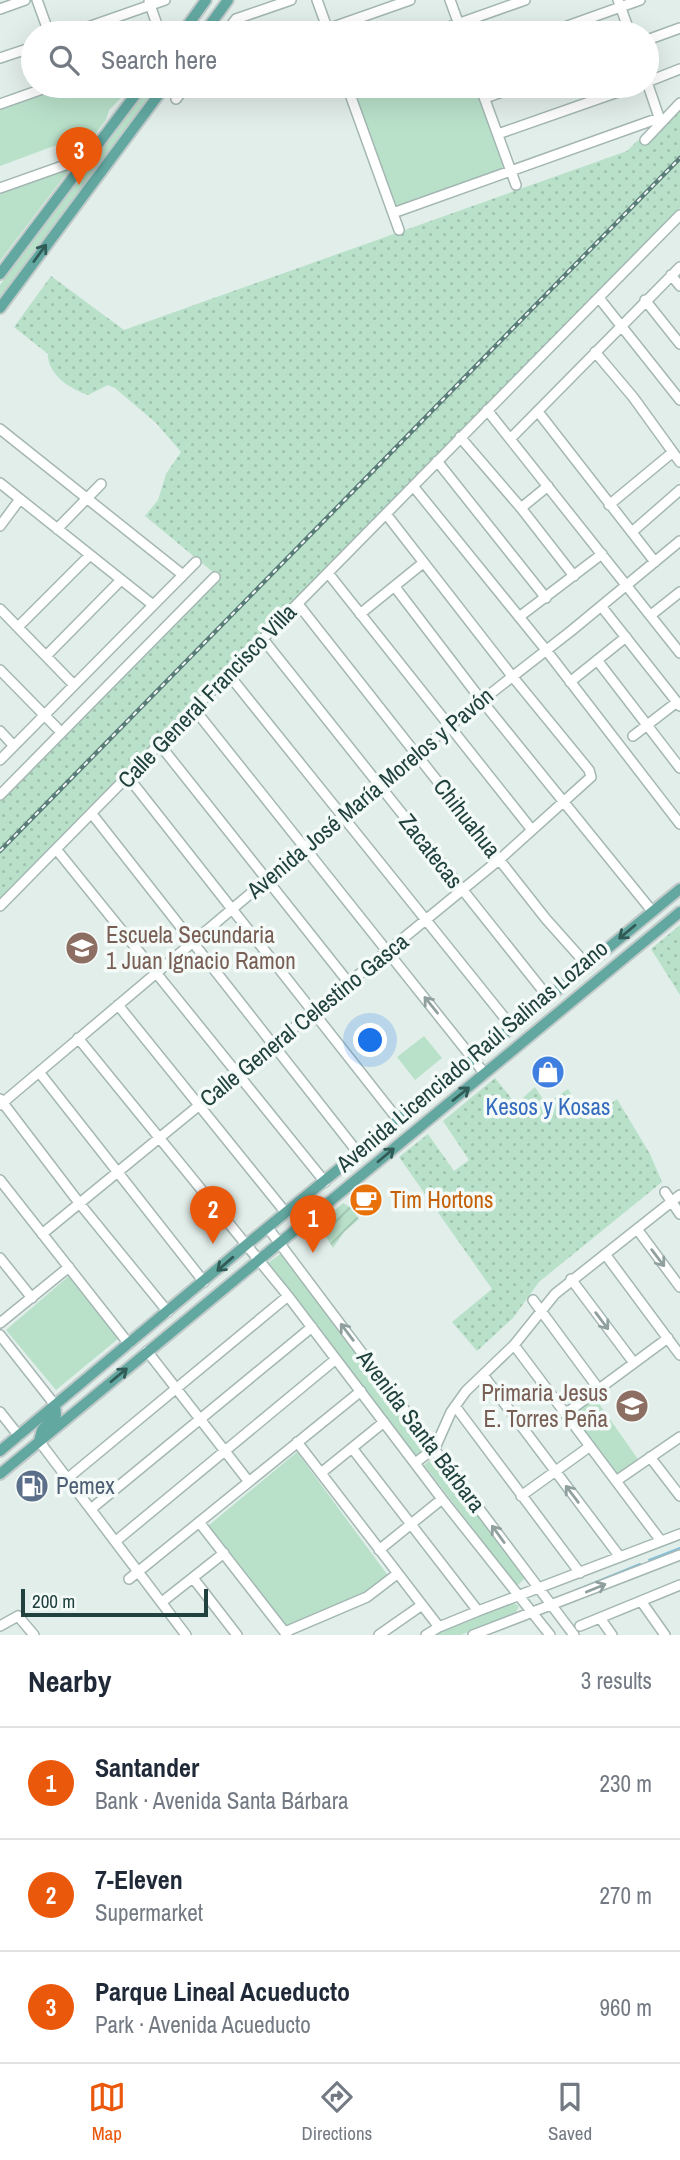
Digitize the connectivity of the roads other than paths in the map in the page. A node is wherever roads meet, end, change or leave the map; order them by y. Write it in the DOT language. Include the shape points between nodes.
graph roads {
  1 [pos="25,0"];
  2 [pos="37,0"];
  3 [pos="165,0"];
  4 [pos="206,0"];
  5 [pos="229,0"];
  6 [pos="291,0"];
  7 [pos="317,0"];
  8 [pos="410,0"];
  9 [pos="450,0"];
  10 [pos="525,0"];
  11 [pos="640,0"];
  12 [pos="150,3"];
  13 [pos="619,4"];
  14 [pos="0,9"];
  15 [pos="45,21"];
  16 [pos="103,21"];
  17 [pos="156,21"];
  18 [pos="191,21"];
  19 [pos="213,21"];
  20 [pos="236,21"];
  21 [pos="324,21"];
  22 [pos="354,21"];
  23 [pos="457,21"];
  24 [pos="478,21"];
  25 [pos="577,21"];
  26 [pos="625,21"];
  27 [pos="680,28"];
  28 [pos="659,36"];
  29 [pos="21,51"];
  30 [pos="0,58"];
  31 [pos="680,69"];
  32 [pos="659,77"];
  33 [pos="21,97"];
  34 [pos="132,98"];
  35 [pos="156,98"];
  36 [pos="351,98"];
  37 [pos="485,98"];
  38 [pos="601,98"];
  39 [pos="652,98"];
  40 [pos="680,103"];
  41 [pos="0,104"];
  42 [pos="660,121"];
  43 [pos="498,134"];
  44 [pos="645,140"];
  45 [pos="85,158"];
  46 [pos="511,171"];
  47 [pos="516,185"];
  48 [pos="0,188"];
  49 [pos="393,213"];
  50 [pos="680,215"];
  51 [pos="399,230"];
  52 [pos="680,267"];
  53 [pos="0,274"];
  54 [pos="671,275"];
  55 [pos="680,286"];
  56 [pos="599,298"];
  57 [pos="645,300"];
  58 [pos="0,308"];
  59 [pos="621,324"];
  60 [pos="680,344"];
  61 [pos="595,352"];
  62 [pos="679,398"];
  63 [pos="487,410"];
  64 [pos="539,412"];
  65 [pos="0,429"];
  66 [pos="460,437"];
  67 [pos="511,438"];
  68 [pos="673,452"];
  69 [pos="437,461"];
  70 [pos="680,463"];
  71 [pos="0,483"];
  72 [pos="101,484"];
  73 [pos="413,486"];
  74 [pos="548,486"];
  75 [pos="680,490"];
  76 [pos="86,498"];
  77 [pos="20,499"];
  78 [pos="610,505"];
  79 [pos="521,508"];
  80 [pos="386,514"];
  81 [pos="0,526"];
  82 [pos="57,529"];
  83 [pos="632,532"];
  84 [pos="680,541"];
  85 [pos="602,554"];
  86 [pos="90,555"];
  87 [pos="196,562"];
  88 [pos="655,562"];
  89 [pos="423,564"];
  90 [pos="328,573"];
  91 [pos="183,575"];
  92 [pos="574,576"];
  93 [pos="215,577"];
  94 [pos="121,579"];
  95 [pos="626,584"];
  96 [pos="395,587"];
  97 [pos="680,592"];
  98 [pos="546,598"];
  99 [pos="298,604"];
  100 [pos="153,605"];
  101 [pos="601,606"];
  102 [pos="0,609"];
  103 [pos="360,614"];
  104 [pos="651,615"];
  105 [pos="519,617"];
  106 [pos="18,627"];
  107 [pos="680,635"];
  108 [pos="626,637"];
  109 [pos="263,639"];
  110 [pos="671,642"];
  111 [pos="546,650"];
  112 [pos="680,653"];
  113 [pos="46,656"];
  114 [pos="597,660"];
  115 [pos="0,670"];
  116 [pos="229,675"];
  117 [pos="512,676"];
  118 [pos="570,682"];
  119 [pos="74,685"];
  120 [pos="481,701"];
  121 [pos="678,704"];
  122 [pos="195,710"];
  123 [pos="44,715"];
  124 [pos="648,725"];
  125 [pos="449,726"];
  126 [pos="57,728"];
  127 [pos="0,731"];
  128 [pos="633,736"];
  129 [pos="160,744"];
  130 [pos="14,746"];
  131 [pos="416,754"];
  132 [pos="0,760"];
  133 [pos="680,768"];
  134 [pos="128,777"];
  135 [pos="379,785"];
  136 [pos="0,795"];
  137 [pos="564,803"];
  138 [pos="92,814"];
  139 [pos="343,816"];
  140 [pos="680,824"];
  141 [pos="532,831"];
  142 [pos="305,847"];
  143 [pos="56,849"];
  144 [pos="500,859"];
  145 [pos="267,879"];
  146 [pos="680,889"];
  147 [pos="462,890"];
  148 [pos="0,906"];
  149 [pos="232,908"];
  150 [pos="652,911"];
  151 [pos="680,912"];
  152 [pos="425,920"];
  153 [pos="191,942"];
  154 [pos="387,951"];
  155 [pos="587,965"];
  156 [pos="155,974"];
  157 [pos="349,983"];
  158 [pos="548,997"];
  159 [pos="118,1005"];
  160 [pos="314,1012"];
  161 [pos="512,1027"];
  162 [pos="78,1038"];
  163 [pos="274,1045"];
  164 [pos="473,1058"];
  165 [pos="39,1072"];
  166 [pos="485,1074"];
  167 [pos="237,1076"];
  168 [pos="1,1102"];
  169 [pos="198,1106"];
  170 [pos="399,1121"];
  171 [pos="160,1139"];
  172 [pos="359,1154"];
  173 [pos="119,1173"];
  174 [pos="0,1180"];
  175 [pos="325,1182"];
  176 [pos="665,1192"];
  177 [pos="680,1195"];
  178 [pos="671,1202"];
  179 [pos="80,1204"];
  180 [pos="286,1213"];
  181 [pos="680,1214"];
  182 [pos="268,1228"];
  183 [pos="637,1229"];
  184 [pos="42,1234"];
  185 [pos="279,1242"];
  186 [pos="246,1245"];
  187 [pos="605,1254"];
  188 [pos="0,1258"];
  189 [pos="257,1260"];
  190 [pos="69,1267"];
  191 [pos="571,1279"];
  192 [pos="204,1282"];
  193 [pos="680,1287"];
  194 [pos="288,1296"];
  195 [pos="32,1298"];
  196 [pos="533,1300"];
  197 [pos="168,1311"];
  198 [pos="542,1311"];
  199 [pos="0,1324"];
  200 [pos="312,1327"];
  201 [pos="0,1335"];
  202 [pos="668,1338"];
  203 [pos="129,1344"];
  204 [pos="514,1345"];
  205 [pos="147,1351"];
  206 [pos="680,1355"];
  207 [pos="336,1359"];
  208 [pos="634,1363"];
  209 [pos="483,1375"];
  210 [pos="176,1388"];
  211 [pos="598,1388"];
  212 [pos="360,1391"];
  213 [pos="55,1405"];
  214 [pos="454,1406"];
  215 [pos="0,1412"];
  216 [pos="565,1414"];
  217 [pos="200,1420"];
  218 [pos="384,1422"];
  219 [pos="19,1436"];
  220 [pos="680,1437"];
  221 [pos="39,1441"];
  222 [pos="297,1442"];
  223 [pos="589,1447"];
  224 [pos="352,1448"];
  225 [pos="435,1448"];
  226 [pos="224,1450"];
  227 [pos="0,1451"];
  228 [pos="650,1457"];
  229 [pos="415,1463"];
  230 [pos="555,1471"];
  231 [pos="321,1473"];
  232 [pos="0,1474"];
  233 [pos="68,1478"];
  234 [pos="616,1481"];
  235 [pos="248,1482"];
  236 [pos="521,1496"];
  237 [pos="680,1496"];
  238 [pos="442,1499"];
  239 [pos="91,1508"];
  240 [pos="199,1522"];
  241 [pos="411,1525"];
  242 [pos="680,1534"];
  243 [pos="116,1541"];
  244 [pos="660,1541"];
  245 [pos="639,1549"];
  246 [pos="379,1550"];
  247 [pos="224,1553"];
  248 [pos="680,1555"];
  249 [pos="620,1557"];
  250 [pos="647,1568"];
  251 [pos="139,1571"];
  252 [pos="580,1573"];
  253 [pos="397,1574"];
  254 [pos="193,1578"];
  255 [pos="129,1579"];
  256 [pos="680,1585"];
  257 [pos="538,1589"];
  258 [pos="520,1596"];
  259 [pos="641,1601"];
  260 [pos="162,1602"];
  261 [pos="422,1605"];
  262 [pos="554,1610"];
  263 [pos="478,1611"];
  264 [pos="532,1612"];
  265 [pos="600,1618"];
  266 [pos="542,1625"];
  267 [pos="0,1626"];
  268 [pos="439,1627"];
  269 [pos="577,1631"];
  270 [pos="286,1634"];
  271 [pos="34,1635"];
  272 [pos="186,1635"];
  273 [pos="237,1635"];
  274 [pos="379,1635"];
  275 [pos="426,1635"];
  276 [pos="473,1635"];
  277 [pos="551,1635"];
  278 [pos="612,1635"];
  279 [pos="665,1635"];
  1 -- 14 [label="street"];
  2 -- 15 [label="street"];
  3 -- 12 [label="street"];
  4 -- 18 [label="main road"];
  5 -- 19 [label="main road"];
  6 -- 20 [label="street"];
  7 -- 21 [label="street"];
  8 -- 22 [label="street"];
  9 -- 23 [label="street"];
  10 -- 24 [label="street"];
  11 -- 13 [label="street"];
  12 -- 16 [label="street"];
  12 -- 17 [label="street"];
  13 -- 25 [label="street"];
  13 -- 26 [label="street"];
  27 -- 28 [label="street"];
  29 -- 30 [label="street"];
  31 -- 32 [label="street"];
  33 -- 41 [label="street"];
  34 -- 45 [label="main road"];
  58 -- 35 [label="main road, one-way"];
  36 -- 49 [label="street"];
  37 -- 43 [label="street"];
  38 -- 43 [label="street"];
  39 -- 42 [label="street"];
  40 -- 42 [label="street"];
  42 -- 44 [label="street"];
  42 -- 46 [label="street"];
  43 -- 46 [label="street"];
  45 -- 48 [label="street"];
  45 -- 53 [label="main road"];
  46 -- 47 [label="street"];
  46 -- 49 [label="street"];
  49 -- 51 [label="street"];
  50 -- 56 [label="street, Calle General Francisco Villa"];
  52 -- 54 [label="street"];
  54 -- 55 [label="street"];
  54 -- 57 [label="street"];
  56 -- 59 [label="street"];
  56 -- 63 [label="street, Calle General Francisco Villa"];
  57 -- 59 [label="street"];
  57 -- 60 [label="street"];
  59 -- 61 [label="street"];
  59 -- 62 [label="street"];
  61 -- 64 [label="street"];
  61 -- 68 [label="street"];
  63 -- 66 [label="street, Calle General Francisco Villa"];
  63 -- 67 [label="street"];
  64 -- 67 [label="street"];
  64 -- 78 [label="street"];
  65 -- 76 [label="street"];
  66 -- 69 [label="street, Calle General Francisco Villa"];
  66 -- 79 [label="street"];
  67 -- 74 [label="street"];
  68 -- 70 [label="street"];
  68 -- 78 [label="street"];
  69 -- 73 [label="street, Calle General Francisco Villa"];
  69 -- 98 [label="street"];
  71 -- 77 [label="street"];
  72 -- 76 [label="street"];
  73 -- 80 [label="street, Calle General Francisco Villa"];
  73 -- 105 [label="street"];
  74 -- 79 [label="street"];
  74 -- 85 [label="street"];
  75 -- 83 [label="street"];
  76 -- 82 [label="street"];
  76 -- 91 [label="street"];
  77 -- 81 [label="street"];
  77 -- 82 [label="street"];
  78 -- 83 [label="street"];
  79 -- 92 [label="street"];
  80 -- 89 [label="street"];
  80 -- 90 [label="street, Calle General Francisco Villa"];
  82 -- 86 [label="street"];
  83 -- 88 [label="street"];
  84 -- 88 [label="street, Avenida José María Morelos y Pavón"];
  85 -- 92 [label="street"];
  85 -- 95 [label="street"];
  86 -- 94 [label="street"];
  86 -- 106 [label="street"];
  87 -- 91 [label="street"];
  88 -- 95 [label="street, Avenida José María Morelos y Pavón"];
  89 -- 96 [label="street"];
  89 -- 117 [label="street"];
  90 -- 99 [label="street, Calle General Francisco Villa"];
  90 -- 103 [label="street"];
  91 -- 100 [label="street"];
  92 -- 98 [label="street"];
  93 -- 136 [label="street"];
  94 -- 100 [label="street"];
  94 -- 113 [label="street"];
  95 -- 101 [label="street, Avenida José María Morelos y Pavón"];
  95 -- 104 [label="street"];
  96 -- 103 [label="street"];
  96 -- 120 [label="street"];
  97 -- 104 [label="street"];
  98 -- 105 [label="street"];
  99 -- 109 [label="street, Calle General Francisco Villa"];
  99 -- 131 [label="street, Chihuahua"];
  100 -- 119 [label="street"];
  101 -- 108 [label="street"];
  101 -- 111 [label="street, Avenida José María Morelos y Pavón"];
  102 -- 106 [label="street"];
  103 -- 125 [label="street"];
  104 -- 110 [label="street"];
  105 -- 111 [label="street"];
  106 -- 113 [label="street"];
  107 -- 110 [label="street"];
  108 -- 114 [label="street"];
  108 -- 121 [label="street"];
  109 -- 116 [label="street, Calle General Francisco Villa"];
  109 -- 135 [label="street, Zacatecas"];
  110 -- 112 [label="street"];
  111 -- 117 [label="street, Avenida José María Morelos y Pavón"];
  111 -- 118 [label="street"];
  113 -- 119 [label="street"];
  114 -- 118 [label="street"];
  114 -- 124 [label="street"];
  115 -- 123 [label="street"];
  116 -- 122 [label="street, Calle General Francisco Villa"];
  116 -- 139 [label="street"];
  117 -- 120 [label="street, Avenida José María Morelos y Pavón"];
  117 -- 137 [label="street, Calle General Celestino Gasca" via="592,773"];
  118 -- 140 [label="street"];
  119 -- 123 [label="street"];
  120 -- 125 [label="street, Avenida José María Morelos y Pavón"];
  120 -- 137 [label="street"];
  121 -- 124 [label="street"];
  122 -- 129 [label="street, Calle General Francisco Villa"];
  122 -- 142 [label="street"];
  123 -- 126 [label="street"];
  123 -- 130 [label="street"];
  124 -- 128 [label="street"];
  124 -- 133 [label="street"];
  125 -- 131 [label="street, Avenida José María Morelos y Pavón"];
  125 -- 141 [label="street"];
  127 -- 130 [label="street"];
  129 -- 134 [label="street, Calle General Francisco Villa"];
  129 -- 145 [label="street"];
  130 -- 132 [label="street"];
  131 -- 135 [label="street, Avenida José María Morelos y Pavón"];
  131 -- 144 [label="street, Chihuahua"];
  134 -- 138 [label="street, Calle General Francisco Villa"];
  134 -- 149 [label="street"];
  135 -- 139 [label="street, Avenida José María Morelos y Pavón"];
  135 -- 147 [label="street, Zacatecas"];
  137 -- 141 [label="street, Calle General Celestino Gasca"];
  137 -- 150 [label="street"];
  138 -- 143 [label="street, Calle General Francisco Villa"];
  138 -- 153 [label="street"];
  139 -- 142 [label="street, Avenida José María Morelos y Pavón"];
  139 -- 152 [label="street"];
  141 -- 144 [label="street, Calle General Celestino Gasca"];
  142 -- 145 [label="street, Avenida José María Morelos y Pavón"];
  142 -- 154 [label="street"];
  143 -- 148 [label="street, Calle General Francisco Villa"];
  143 -- 156 [label="street"];
  144 -- 147 [label="street, Calle General Celestino Gasca"];
  144 -- 155 [label="street, Chihuahua"];
  145 -- 149 [label="street, Avenida José María Morelos y Pavón"];
  145 -- 157 [label="street"];
  146 -- 150 [label="main road, Avenida Licenciado Raúl Salinas Lozano"];
  147 -- 152 [label="street, Calle General Celestino Gasca"];
  147 -- 158 [label="street, Zacatecas"];
  149 -- 153 [label="street, Avenida José María Morelos y Pavón"];
  149 -- 160 [label="street"];
  150 -- 155 [label="main road, Avenida Licenciado Raúl Salinas Lozano, one-way"];
  151 -- 166 [label="main road, Avenida Licenciado Raúl Salinas Lozano"];
  152 -- 154 [label="street, Calle General Celestino Gasca"];
  152 -- 161 [label="street"];
  153 -- 156 [label="street, Avenida José María Morelos y Pavón"];
  153 -- 163 [label="street"];
  154 -- 157 [label="street, Calle General Celestino Gasca"];
  164 -- 154 [label="street, one-way"];
  155 -- 158 [label="main road, Avenida Licenciado Raúl Salinas Lozano"];
  156 -- 159 [label="street, Avenida José María Morelos y Pavón"];
  156 -- 167 [label="street"];
  157 -- 160 [label="street, Calle General Celestino Gasca"];
  158 -- 161 [label="main road, Avenida Licenciado Raúl Salinas Lozano"];
  159 -- 162 [label="street, Avenida José María Morelos y Pavón"];
  159 -- 169 [label="street"];
  160 -- 163 [label="street, Calle General Celestino Gasca"];
  160 -- 170 [label="street"];
  161 -- 164 [label="main road, Avenida Licenciado Raúl Salinas Lozano"];
  162 -- 165 [label="street, Avenida José María Morelos y Pavón"];
  162 -- 171 [label="street, Avenida Santa Bárbara"];
  163 -- 167 [label="street, Calle General Celestino Gasca"];
  163 -- 172 [label="street"];
  164 -- 166 [label="street"];
  164 -- 170 [label="main road, Avenida Licenciado Raúl Salinas Lozano"];
  165 -- 168 [label="street, Avenida José María Morelos y Pavón"];
  165 -- 173 [label="street"];
  185 -- 166 [label="main road, Avenida Licenciado Raúl Salinas Lozano, one-way"];
  167 -- 169 [label="street, Calle General Celestino Gasca"];
  167 -- 175 [label="street"];
  168 -- 179 [label="street"];
  169 -- 171 [label="street, Calle General Celestino Gasca"];
  169 -- 180 [label="street"];
  170 -- 172 [label="main road, Avenida Licenciado Raúl Salinas Lozano"];
  171 -- 173 [label="street, Calle General Celestino Gasca"];
  171 -- 186 [label="street, Avenida Santa Bárbara"];
  172 -- 175 [label="main road, Avenida Licenciado Raúl Salinas Lozano"];
  173 -- 179 [label="street, Calle General Celestino Gasca"];
  173 -- 192 [label="street"];
  174 -- 184 [label="street"];
  175 -- 180 [label="main road, Avenida Licenciado Raúl Salinas Lozano"];
  176 -- 178 [label="street"];
  177 -- 178 [label="street"];
  178 -- 181 [label="street"];
  178 -- 183 [label="street"];
  179 -- 184 [label="street, Calle General Celestino Gasca"];
  179 -- 197 [label="street"];
  180 -- 182 [label="main road, Avenida Licenciado Raúl Salinas Lozano"];
  182 -- 185 [label="street, Avenida Santa Bárbara"];
  182 -- 186 [label="main road, Avenida Licenciado Raúl Salinas Lozano"];
  183 -- 187 [label="street"];
  183 -- 193 [label="street, one-way"];
  184 -- 190 [label="street"];
  185 -- 189 [label="main road, Avenida Licenciado Raúl Salinas Lozano"];
  225 -- 185 [label="street, Avenida Santa Bárbara, one-way"];
  186 -- 189 [label="street, Avenida Santa Bárbara"];
  186 -- 192 [label="main road, Avenida Licenciado Raúl Salinas Lozano, one-way"];
  187 -- 191 [label="street"];
  187 -- 202 [label="street"];
  188 -- 195 [label="street"];
  189 -- 194 [label="street, Avenida Santa Bárbara"];
  189 -- 205 [label="main road, Avenida Licenciado Raúl Salinas Lozano"];
  190 -- 195 [label="street"];
  190 -- 203 [label="street"];
  191 -- 198 [label="street"];
  191 -- 208 [label="street, one-way"];
  192 -- 197 [label="main road, Avenida Licenciado Raúl Salinas Lozano"];
  194 -- 200 [label="street, Avenida Santa Bárbara"];
  194 -- 210 [label="street"];
  195 -- 199 [label="street"];
  196 -- 198 [label="street"];
  197 -- 203 [label="main road, Avenida Licenciado Raúl Salinas Lozano"];
  198 -- 204 [label="street"];
  198 -- 211 [label="street"];
  200 -- 207 [label="street, Avenida Santa Bárbara"];
  200 -- 217 [label="street"];
  201 -- 213 [label="street"];
  202 -- 206 [label="street"];
  202 -- 208 [label="street"];
  203 -- 213 [label="main road, Avenida Licenciado Raúl Salinas Lozano"];
  204 -- 209 [label="street"];
  204 -- 216 [label="street"];
  205 -- 210 [label="street"];
  221 -- 205 [label="main road, Avenida Licenciado Raúl Salinas Lozano, one-way"];
  207 -- 212 [label="street, Avenida Santa Bárbara"];
  207 -- 226 [label="street"];
  208 -- 211 [label="street"];
  209 -- 214 [label="street"];
  209 -- 230 [label="street"];
  210 -- 217 [label="street"];
  210 -- 233 [label="street"];
  211 -- 216 [label="street"];
  212 -- 218 [label="street, Avenida Santa Bárbara"];
  212 -- 222 [label="street"];
  213 -- 219 [label="main road, Avenida Licenciado Raúl Salinas Lozano"];
  213 -- 221 [label="main road" via="56,1415 42,1430"];
  214 -- 225 [label="street"];
  214 -- 236 [label="street"];
  215 -- 219 [label="street"];
  216 -- 223 [label="street"];
  217 -- 226 [label="street"];
  217 -- 239 [label="street"];
  218 -- 224 [label="street"];
  218 -- 229 [label="street, Avenida Santa Bárbara"];
  219 -- 227 [label="main road, Avenida Licenciado Raúl Salinas Lozano"];
  220 -- 228 [label="street"];
  221 -- 232 [label="main road, Avenida Licenciado Raúl Salinas Lozano"];
  221 -- 233 [label="street"];
  222 -- 231 [label="street"];
  222 -- 235 [label="street"];
  223 -- 230 [label="street"];
  223 -- 234 [label="street"];
  224 -- 231 [label="street"];
  224 -- 241 [label="street"];
  225 -- 229 [label="street"];
  257 -- 225 [label="street, Avenida Santa Bárbara, one-way"];
  226 -- 235 [label="street"];
  226 -- 243 [label="street"];
  228 -- 234 [label="street"];
  228 -- 237 [label="street"];
  229 -- 238 [label="street, Avenida Santa Bárbara"];
  230 -- 236 [label="street"];
  249 -- 230 [label="street, one-way"];
  231 -- 246 [label="street"];
  233 -- 239 [label="street"];
  234 -- 244 [label="street"];
  235 -- 240 [label="street"];
  236 -- 252 [label="street"];
  238 -- 241 [label="street"];
  238 -- 258 [label="street, Avenida Santa Bárbara"];
  239 -- 243 [label="street"];
  240 -- 247 [label="street"];
  240 -- 251 [label="street"];
  241 -- 246 [label="street"];
  241 -- 263 [label="street"];
  242 -- 244 [label="street"];
  243 -- 251 [label="street"];
  244 -- 245 [label="street"];
  245 -- 249 [label="street"];
  245 -- 250 [label="street"];
  246 -- 253 [label="street"];
  247 -- 254 [label="street"];
  247 -- 270 [label="street"];
  248 -- 250 [label="street"];
  249 -- 252 [label="street"];
  262 -- 250 [label="street, one-way"];
  251 -- 255 [label="street"];
  251 -- 260 [label="street"];
  252 -- 257 [label="street"];
  253 -- 261 [label="street"];
  253 -- 270 [label="street" via="367,1597"];
  254 -- 260 [label="street"];
  254 -- 273 [label="street"];
  256 -- 259 [label="street"];
  257 -- 258 [label="street"];
  257 -- 262 [label="street, Avenida Santa Bárbara"];
  258 -- 263 [label="street"];
  258 -- 264 [label="street, Avenida Santa Bárbara"];
  259 -- 265 [label="street"];
  259 -- 279 [label="street"];
  260 -- 272 [label="street"];
  261 -- 268 [label="street"];
  261 -- 274 [label="street"];
  262 -- 264 [label="street"];
  262 -- 266 [label="street"];
  262 -- 269 [label="street, Avenida Santa Bárbara"];
  263 -- 268 [label="street"];
  264 -- 266 [label="street, Avenida Santa Bárbara"];
  264 -- 276 [label="street"];
  265 -- 269 [label="street"];
  265 -- 278 [label="street"];
  266 -- 277 [label="street, Avenida Santa Bárbara"];
  267 -- 271 [label="street" via="14,1616"];
  268 -- 275 [label="street"];
}
